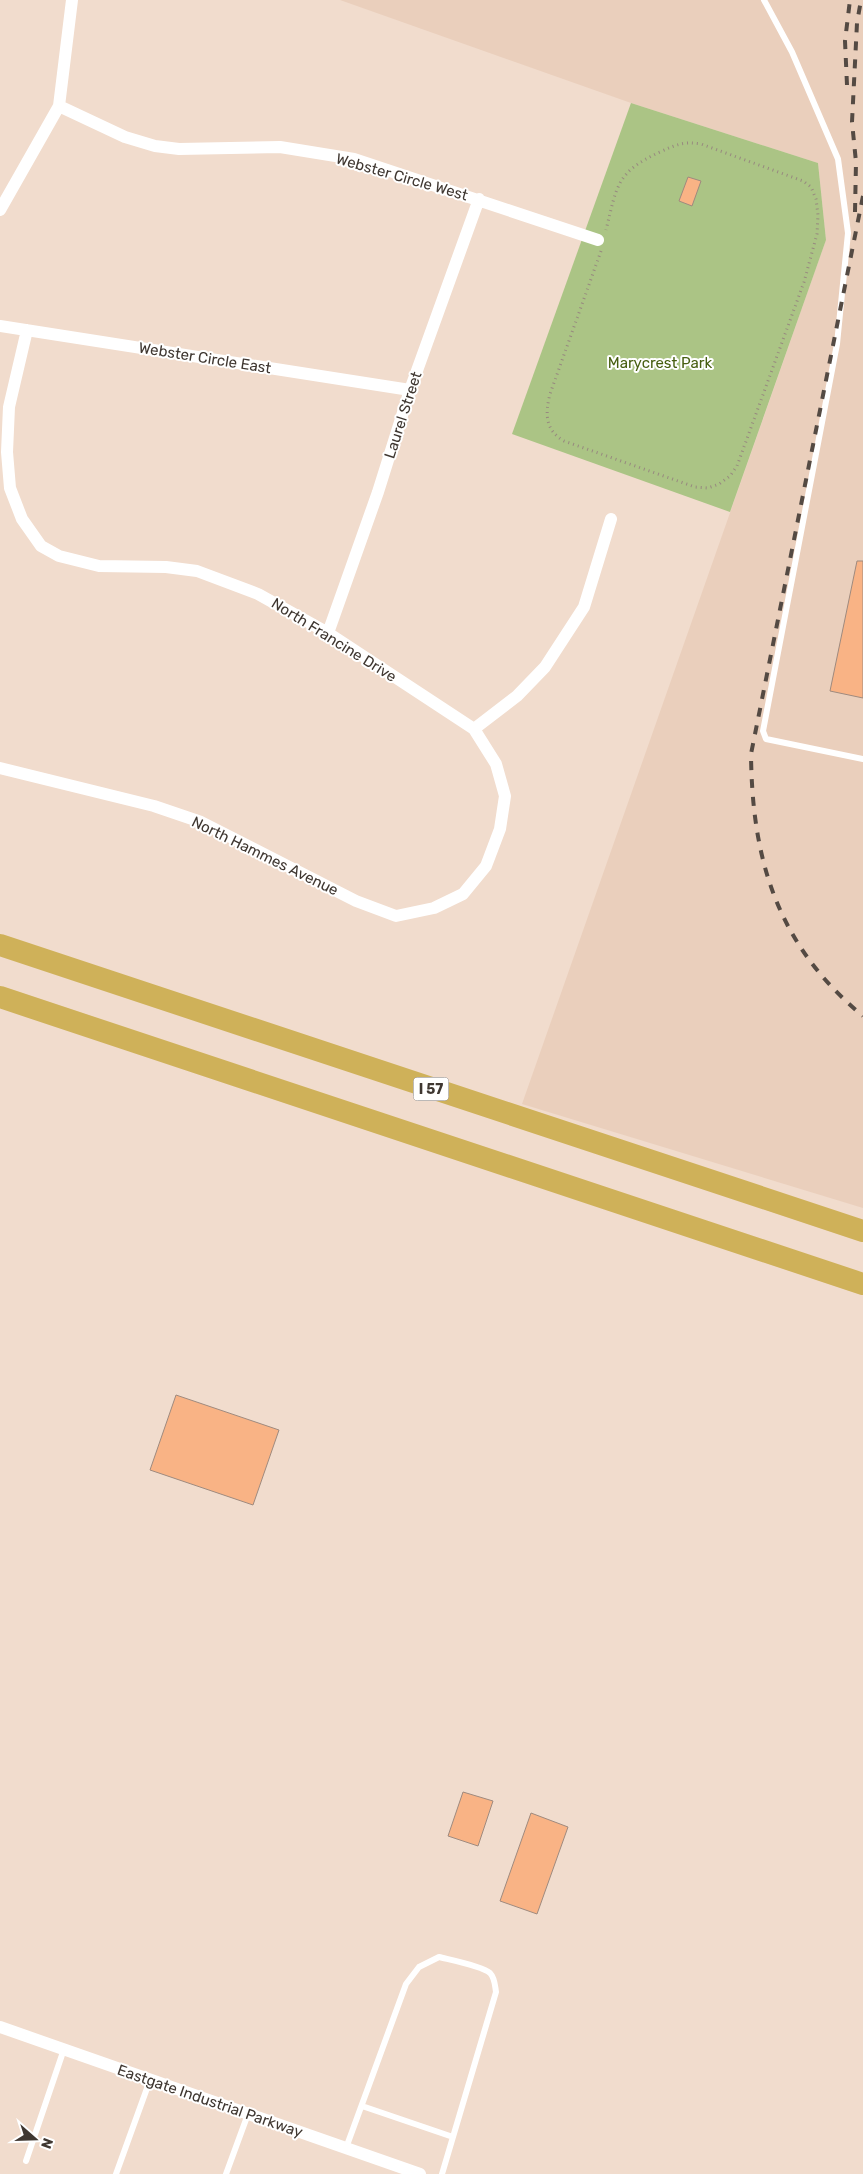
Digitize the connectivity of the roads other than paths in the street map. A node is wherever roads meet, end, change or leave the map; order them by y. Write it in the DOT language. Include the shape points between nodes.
graph roads {
  1 [pos="72,0"];
  2 [pos="764,0"];
  3 [pos="59,106"];
  4 [pos="479,199"];
  5 [pos="0,210"];
  6 [pos="601,241"];
  7 [pos="0,326"];
  8 [pos="27,330"];
  9 [pos="410,390"];
  10 [pos="611,519"];
  11 [pos="328,633"];
  12 [pos="474,730"];
  13 [pos="863,759"];
  14 [pos="0,768"];
  15 [pos="486,866"];
  16 [pos="0,945"];
  17 [pos="0,997"];
  18 [pos="863,1231"];
  19 [pos="863,1284"];
  20 [pos="0,2027"];
  21 [pos="64,2049"];
  22 [pos="150,2080"];
  23 [pos="362,2106"];
  24 [pos="248,2114"];
  25 [pos="453,2137"];
  26 [pos="346,2148"];
  27 [pos="26,2160"];
  28 [pos="116,2174"];
  29 [pos="226,2174"];
  30 [pos="420,2174"];
  31 [pos="442,2174"];
  1 -- 3 [label="street"];
  2 -- 13 [label="lane" via="792,52 838,159 848,233 837,344 763,731 766,740"];
  3 -- 4 [label="street, Webster Circle West" via="125,137 155,146 179,149 280,147 354,159"];
  3 -- 5 [label="street"];
  4 -- 6 [label="street, Webster Circle West"];
  4 -- 9 [label="street, Laurel Street"];
  7 -- 8 [label="street, Webster Circle East"];
  8 -- 9 [label="street, Webster Circle East"];
  8 -- 11 [label="street, North Francine Drive" via="9,407 7,452 10,488 22,519 41,546 59,556 99,566 166,567 197,572 258,594"];
  9 -- 11 [label="street, Laurel Street"];
  10 -- 12 [label="street" via="584,606 545,667 517,696"];
  11 -- 12 [label="street, North Francine Drive"];
  12 -- 15 [label="street, North Francine Drive" via="496,764 505,796 500,829"];
  14 -- 15 [label="street, North Hammes Avenue" via="154,806 201,822 356,901 396,916 434,908 463,894"];
  16 -- 18 [label="highway, I 57"];
  17 -- 19 [label="highway"];
  20 -- 21 [label="street, Eastgate Industrial Parkway"];
  21 -- 22 [label="street, Eastgate Industrial Parkway"];
  21 -- 27 [label="lane"];
  22 -- 24 [label="street, Eastgate Industrial Parkway"];
  22 -- 28 [label="lane"];
  23 -- 25 [label="lane"];
  23 -- 25 [label="lane" via="406,1984 419,1967 439,1957 489,1972 496,1992"];
  23 -- 26 [label="lane"];
  24 -- 26 [label="street, Eastgate Industrial Parkway"];
  24 -- 29 [label="lane"];
  25 -- 31 [label="lane"];
  26 -- 30 [label="street, Eastgate Industrial Parkway"];
}
